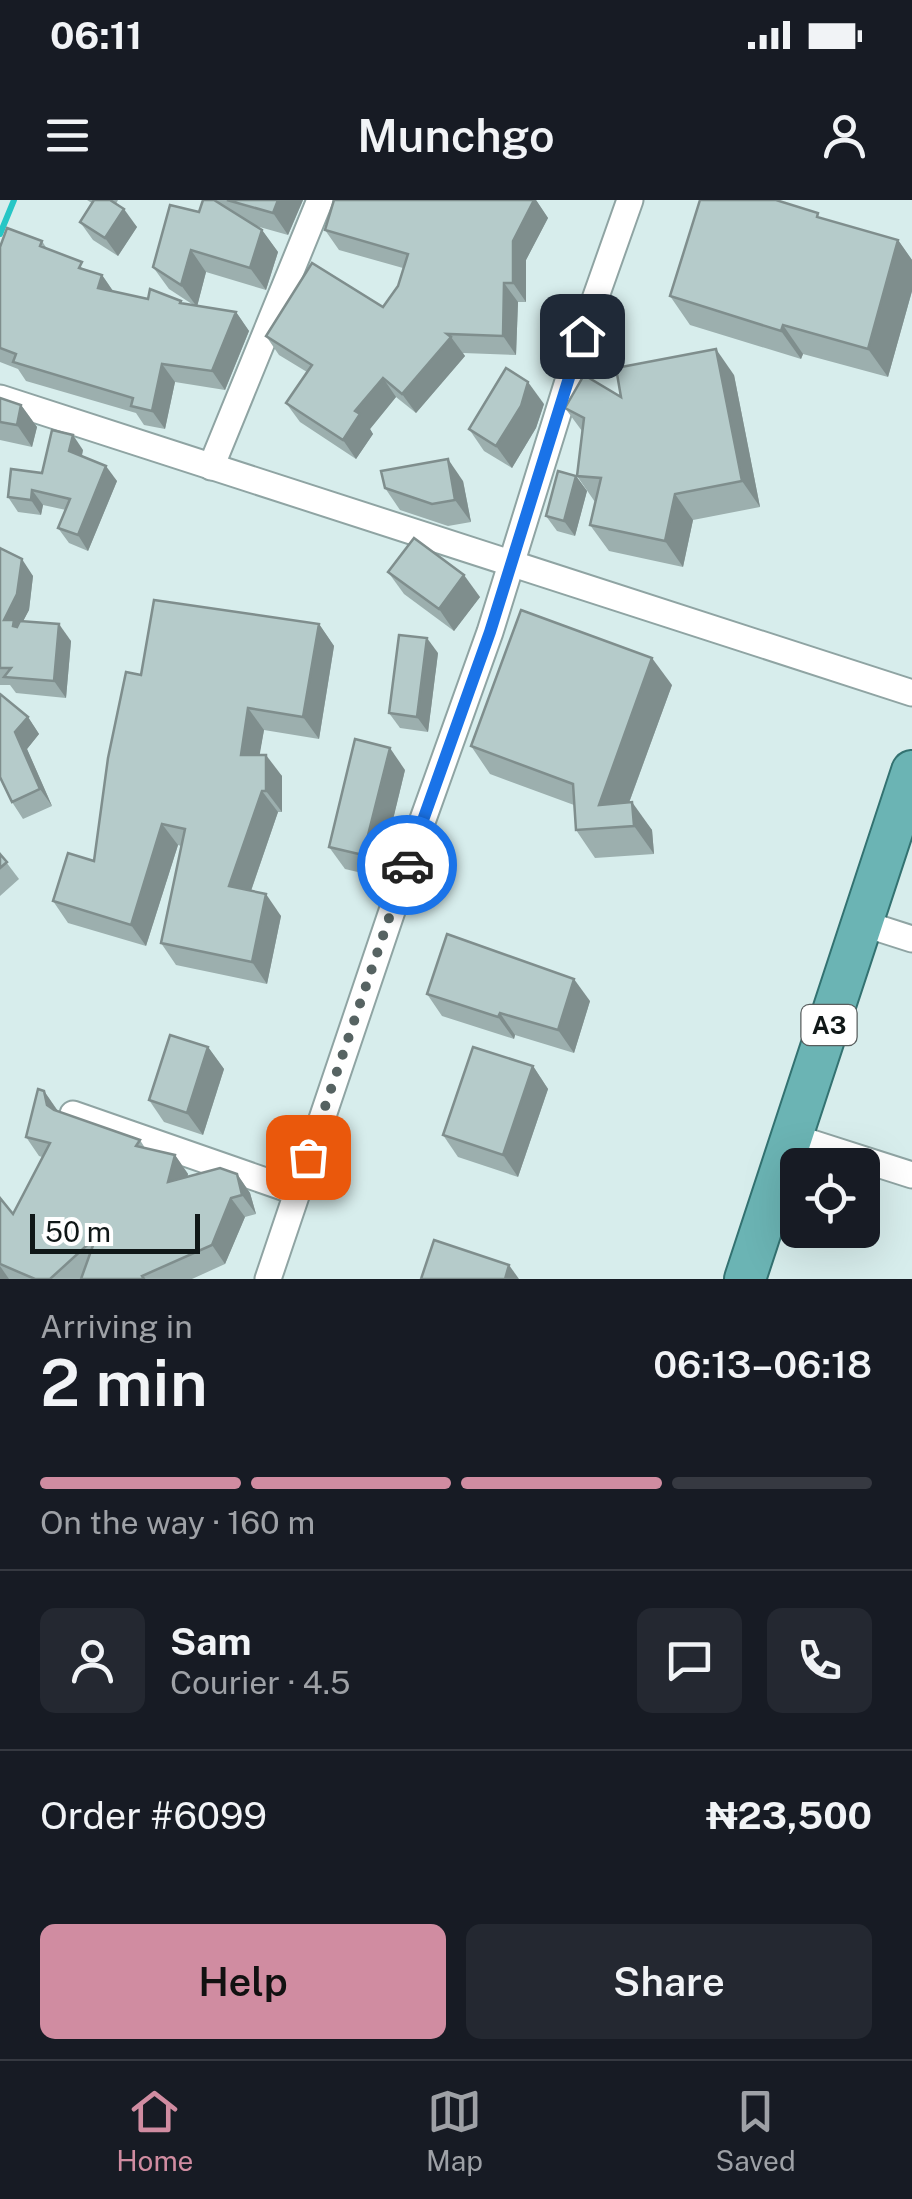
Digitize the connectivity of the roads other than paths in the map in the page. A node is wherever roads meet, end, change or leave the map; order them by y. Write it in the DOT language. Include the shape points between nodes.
graph roads {
  1 [pos="320,200"];
  2 [pos="630,200"];
  3 [pos="0,398"];
  4 [pos="211,466"];
  5 [pos="511,564"];
  6 [pos="912,693"];
  7 [pos="912,771"];
  8 [pos="862,923"];
  9 [pos="912,939"];
  10 [pos="73,1114"];
  11 [pos="793,1137"];
  12 [pos="912,1175"];
  13 [pos="297,1192"];
  14 [pos="268,1279"];
  15 [pos="745,1279"];
  1 -- 4 [label="street"];
  2 -- 5 [label="street"];
  3 -- 4 [label="street"];
  4 -- 5 [label="street"];
  5 -- 6 [label="street"];
  5 -- 13 [label="street"];
  7 -- 8 [label="highway, A3"];
  8 -- 9 [label="street"];
  8 -- 11 [label="highway, A3"];
  10 -- 13 [label="street"];
  11 -- 12 [label="street"];
  11 -- 15 [label="highway, A3"];
  13 -- 14 [label="street"];
}
